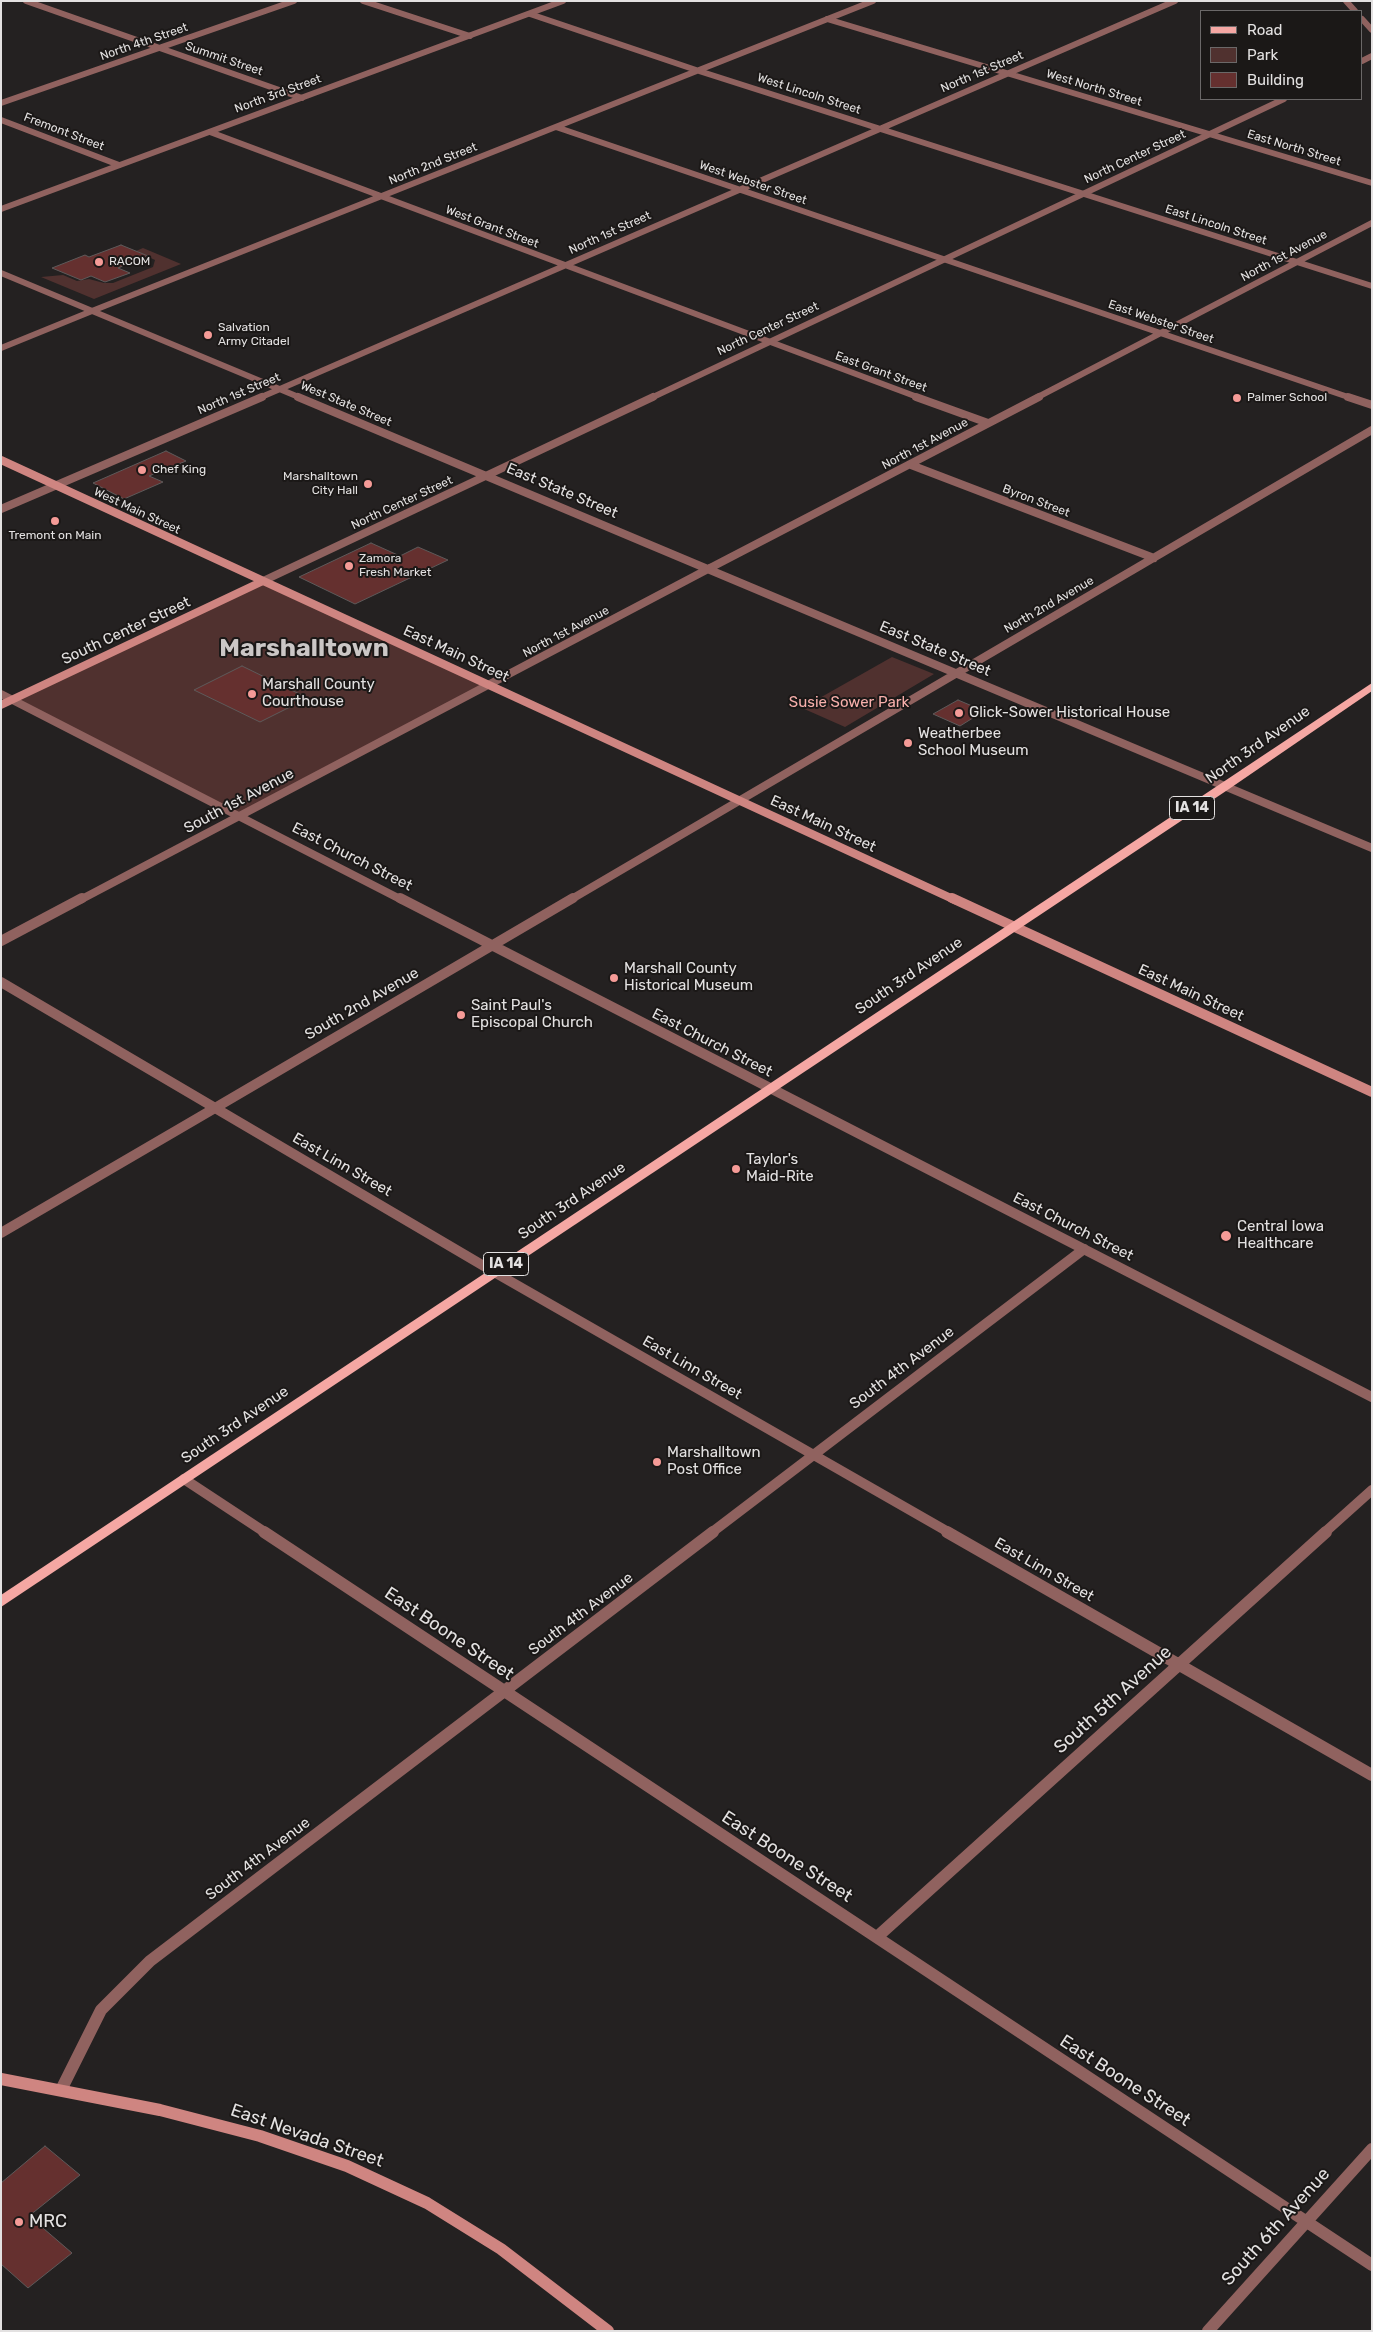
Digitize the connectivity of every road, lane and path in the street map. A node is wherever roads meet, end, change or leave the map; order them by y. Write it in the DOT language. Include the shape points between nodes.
graph roads {
  1 [pos="26,1"];
  2 [pos="294,1"];
  3 [pos="363,1"];
  4 [pos="563,1"];
  5 [pos="873,1"];
  6 [pos="1174,1"];
  7 [pos="530,14"];
  8 [pos="827,20"];
  9 [pos="1363,20"];
  10 [pos="1372,30"];
  11 [pos="470,36"];
  12 [pos="159,48"];
  13 [pos="698,70"];
  14 [pos="1008,74"];
  15 [pos="302,98"];
  16 [pos="1282,100"];
  17 [pos="1,103"];
  18 [pos="1,120"];
  19 [pos="556,127"];
  20 [pos="879,128"];
  21 [pos="210,132"];
  22 [pos="1210,134"];
  23 [pos="119,165"];
  24 [pos="1372,183"];
  25 [pos="738,190"];
  26 [pos="1082,193"];
  27 [pos="381,196"];
  28 [pos="1,209"];
  29 [pos="1372,223"];
  30 [pos="942,260"];
  31 [pos="1295,262"];
  32 [pos="564,266"];
  33 [pos="1,273"];
  34 [pos="1372,286"];
  35 [pos="92,311"];
  36 [pos="1161,334"];
  37 [pos="767,342"];
  38 [pos="1,348"];
  39 [pos="280,388"];
  40 [pos="1372,405"];
  41 [pos="988,423"];
  42 [pos="1372,430"];
  43 [pos="1,460"];
  44 [pos="910,465"];
  45 [pos="488,475"];
  46 [pos="55,485"];
  47 [pos="1,509"];
  48 [pos="1154,558"];
  49 [pos="710,568"];
  50 [pos="263,581"];
  51 [pos="956,673"];
  52 [pos="489,685"];
  53 [pos="1372,686"];
  54 [pos="1,694"];
  55 [pos="13,700"];
  56 [pos="1,705"];
  57 [pos="1225,787"];
  58 [pos="738,801"];
  59 [pos="239,816"];
  60 [pos="1372,848"];
  61 [pos="1011,928"];
  62 [pos="1,941"];
  63 [pos="492,946"];
  64 [pos="1,982"];
  65 [pos="769,1089"];
  66 [pos="1372,1092"];
  67 [pos="215,1108"];
  68 [pos="1,1233"];
  69 [pos="1084,1250"];
  70 [pos="494,1272"];
  71 [pos="1372,1397"];
  72 [pos="815,1456"];
  73 [pos="184,1479"];
  74 [pos="1372,1490"];
  75 [pos="1,1602"];
  76 [pos="1179,1664"];
  77 [pos="506,1692"];
  78 [pos="1372,1775"];
  79 [pos="877,1937"];
  80 [pos="1,2078"];
  81 [pos="60,2090"];
  82 [pos="1372,2149"];
  83 [pos="1306,2221"];
  84 [pos="1372,2265"];
  85 [pos="608,2331"];
  86 [pos="1208,2331"];
  1 -- 12 [label="street, Summit Street"];
  2 -- 12 [label="street, North 4th Street"];
  3 -- 11 [label="street"];
  4 -- 7 [label="street, North 3rd Street"];
  5 -- 8 [label="street, North 2nd Street"];
  6 -- 14 [label="street, North 1st Street"];
  7 -- 11 [label="street, North 3rd Street"];
  7 -- 13 [label="street, West Lincoln Street"];
  8 -- 13 [label="street, North 2nd Street"];
  8 -- 14 [label="street, West North Street"];
  9 -- 10 [label="street"];
  11 -- 15 [label="street, North 3rd Street"];
  12 -- 15 [label="street, Summit Street"];
  12 -- 17 [label="street, North 4th Street"];
  13 -- 19 [label="street, North 2nd Street"];
  13 -- 20 [label="street, West Lincoln Street"];
  14 -- 20 [label="street, North 1st Street"];
  14 -- 22 [label="street, West North Street"];
  15 -- 21 [label="street, North 3rd Street"];
  16 -- 22 [label="street, North Center Street"];
  18 -- 23 [label="street, Fremont Street"];
  19 -- 25 [label="street, West Webster Street"];
  19 -- 27 [label="street, North 2nd Street"];
  20 -- 25 [label="street, North 1st Street"];
  20 -- 26 [label="street, West Lincoln Street"];
  21 -- 23 [label="street, North 3rd Street"];
  21 -- 27 [label="street, West Grant Street"];
  22 -- 24 [label="street, East North Street"];
  22 -- 26 [label="street, North Center Street"];
  23 -- 28 [label="street, North 3rd Street"];
  25 -- 30 [label="street, West Webster Street"];
  25 -- 32 [label="street, North 1st Street"];
  26 -- 30 [label="street, North Center Street"];
  26 -- 31 [label="street, East Lincoln Street"];
  27 -- 32 [label="street, West Grant Street"];
  27 -- 35 [label="street, North 2nd Street"];
  29 -- 31 [label="street, North 1st Avenue"];
  30 -- 36 [label="street, East Webster Street"];
  30 -- 37 [label="street, North Center Street"];
  31 -- 34 [label="street, East Lincoln Street"];
  31 -- 36 [label="street, North 1st Avenue"];
  32 -- 37 [label="street, West Grant Street"];
  32 -- 39 [label="street, North 1st Street"];
  33 -- 35 [label="street, West State Street"];
  35 -- 38 [label="street, North 2nd Street"];
  35 -- 39 [label="street, West State Street"];
  36 -- 40 [label="street, East Webster Street"];
  36 -- 41 [label="street, North 1st Avenue"];
  37 -- 41 [label="street, East Grant Street"];
  37 -- 45 [label="street, North Center Street"];
  39 -- 45 [label="street, West State Street"];
  39 -- 46 [label="street, North 1st Street"];
  41 -- 44 [label="street, North 1st Avenue"];
  42 -- 48 [label="street, North 2nd Avenue"];
  43 -- 46 [label="main road, West Main Street"];
  44 -- 48 [label="street, Byron Street"];
  44 -- 49 [label="street, North 1st Avenue"];
  45 -- 49 [label="street, East State Street"];
  45 -- 50 [label="street, North Center Street"];
  46 -- 47 [label="street, North 1st Street"];
  46 -- 50 [label="main road, West Main Street"];
  48 -- 51 [label="street, North 2nd Avenue"];
  49 -- 51 [label="street, East State Street"];
  49 -- 52 [label="street, North 1st Avenue"];
  50 -- 52 [label="main road, East Main Street"];
  50 -- 55 [label="main road, South Center Street"];
  51 -- 57 [label="street, East State Street"];
  51 -- 58 [label="street, North 2nd Avenue"];
  52 -- 58 [label="main road, East Main Street"];
  52 -- 59 [label="street, South 1st Avenue"];
  53 -- 57 [label="main road, North 3rd Avenue / IA 14"];
  54 -- 55 [label="street, East Church Street"];
  55 -- 56 [label="main road, South Center Street"];
  55 -- 59 [label="street, East Church Street"];
  57 -- 60 [label="street, East State Street"];
  57 -- 61 [label="main road, North 3rd Avenue / IA 14"];
  58 -- 61 [label="main road, East Main Street"];
  58 -- 63 [label="street, South 2nd Avenue"];
  59 -- 62 [label="street, South 1st Avenue"];
  59 -- 63 [label="street, East Church Street"];
  61 -- 65 [label="main road, South 3rd Avenue / IA 14"];
  61 -- 66 [label="main road, East Main Street"];
  63 -- 65 [label="street, East Church Street"];
  63 -- 67 [label="street, South 2nd Avenue"];
  64 -- 67 [label="street, East Linn Street"];
  65 -- 69 [label="street, East Church Street"];
  65 -- 70 [label="main road, South 3rd Avenue / IA 14"];
  67 -- 68 [label="street, South 2nd Avenue"];
  67 -- 70 [label="street, East Linn Street"];
  69 -- 71 [label="street, East Church Street"];
  69 -- 72 [label="street, South 4th Avenue"];
  70 -- 72 [label="street, East Linn Street"];
  70 -- 73 [label="main road, South 3rd Avenue / IA 14"];
  72 -- 76 [label="street, East Linn Street"];
  72 -- 77 [label="street, South 4th Avenue"];
  73 -- 75 [label="main road, South 3rd Avenue / IA 14"];
  73 -- 77 [label="street, East Boone Street"];
  74 -- 76 [label="street, South 5th Avenue"];
  76 -- 78 [label="street, East Linn Street"];
  76 -- 79 [label="street, South 5th Avenue"];
  77 -- 79 [label="street, East Boone Street"];
  77 -- 81 [label="street, South 4th Avenue" via="150,1961 101,2010"];
  79 -- 83 [label="street, East Boone Street"];
  80 -- 81 [label="main road, East Nevada Street"];
  81 -- 85 [label="main road, East Nevada Street" via="160,2110 268,2138 346,2166 427,2203 501,2249"];
  82 -- 83 [label="street, South 6th Avenue"];
  83 -- 84 [label="street, East Boone Street"];
  83 -- 86 [label="street, South 6th Avenue"];
}
